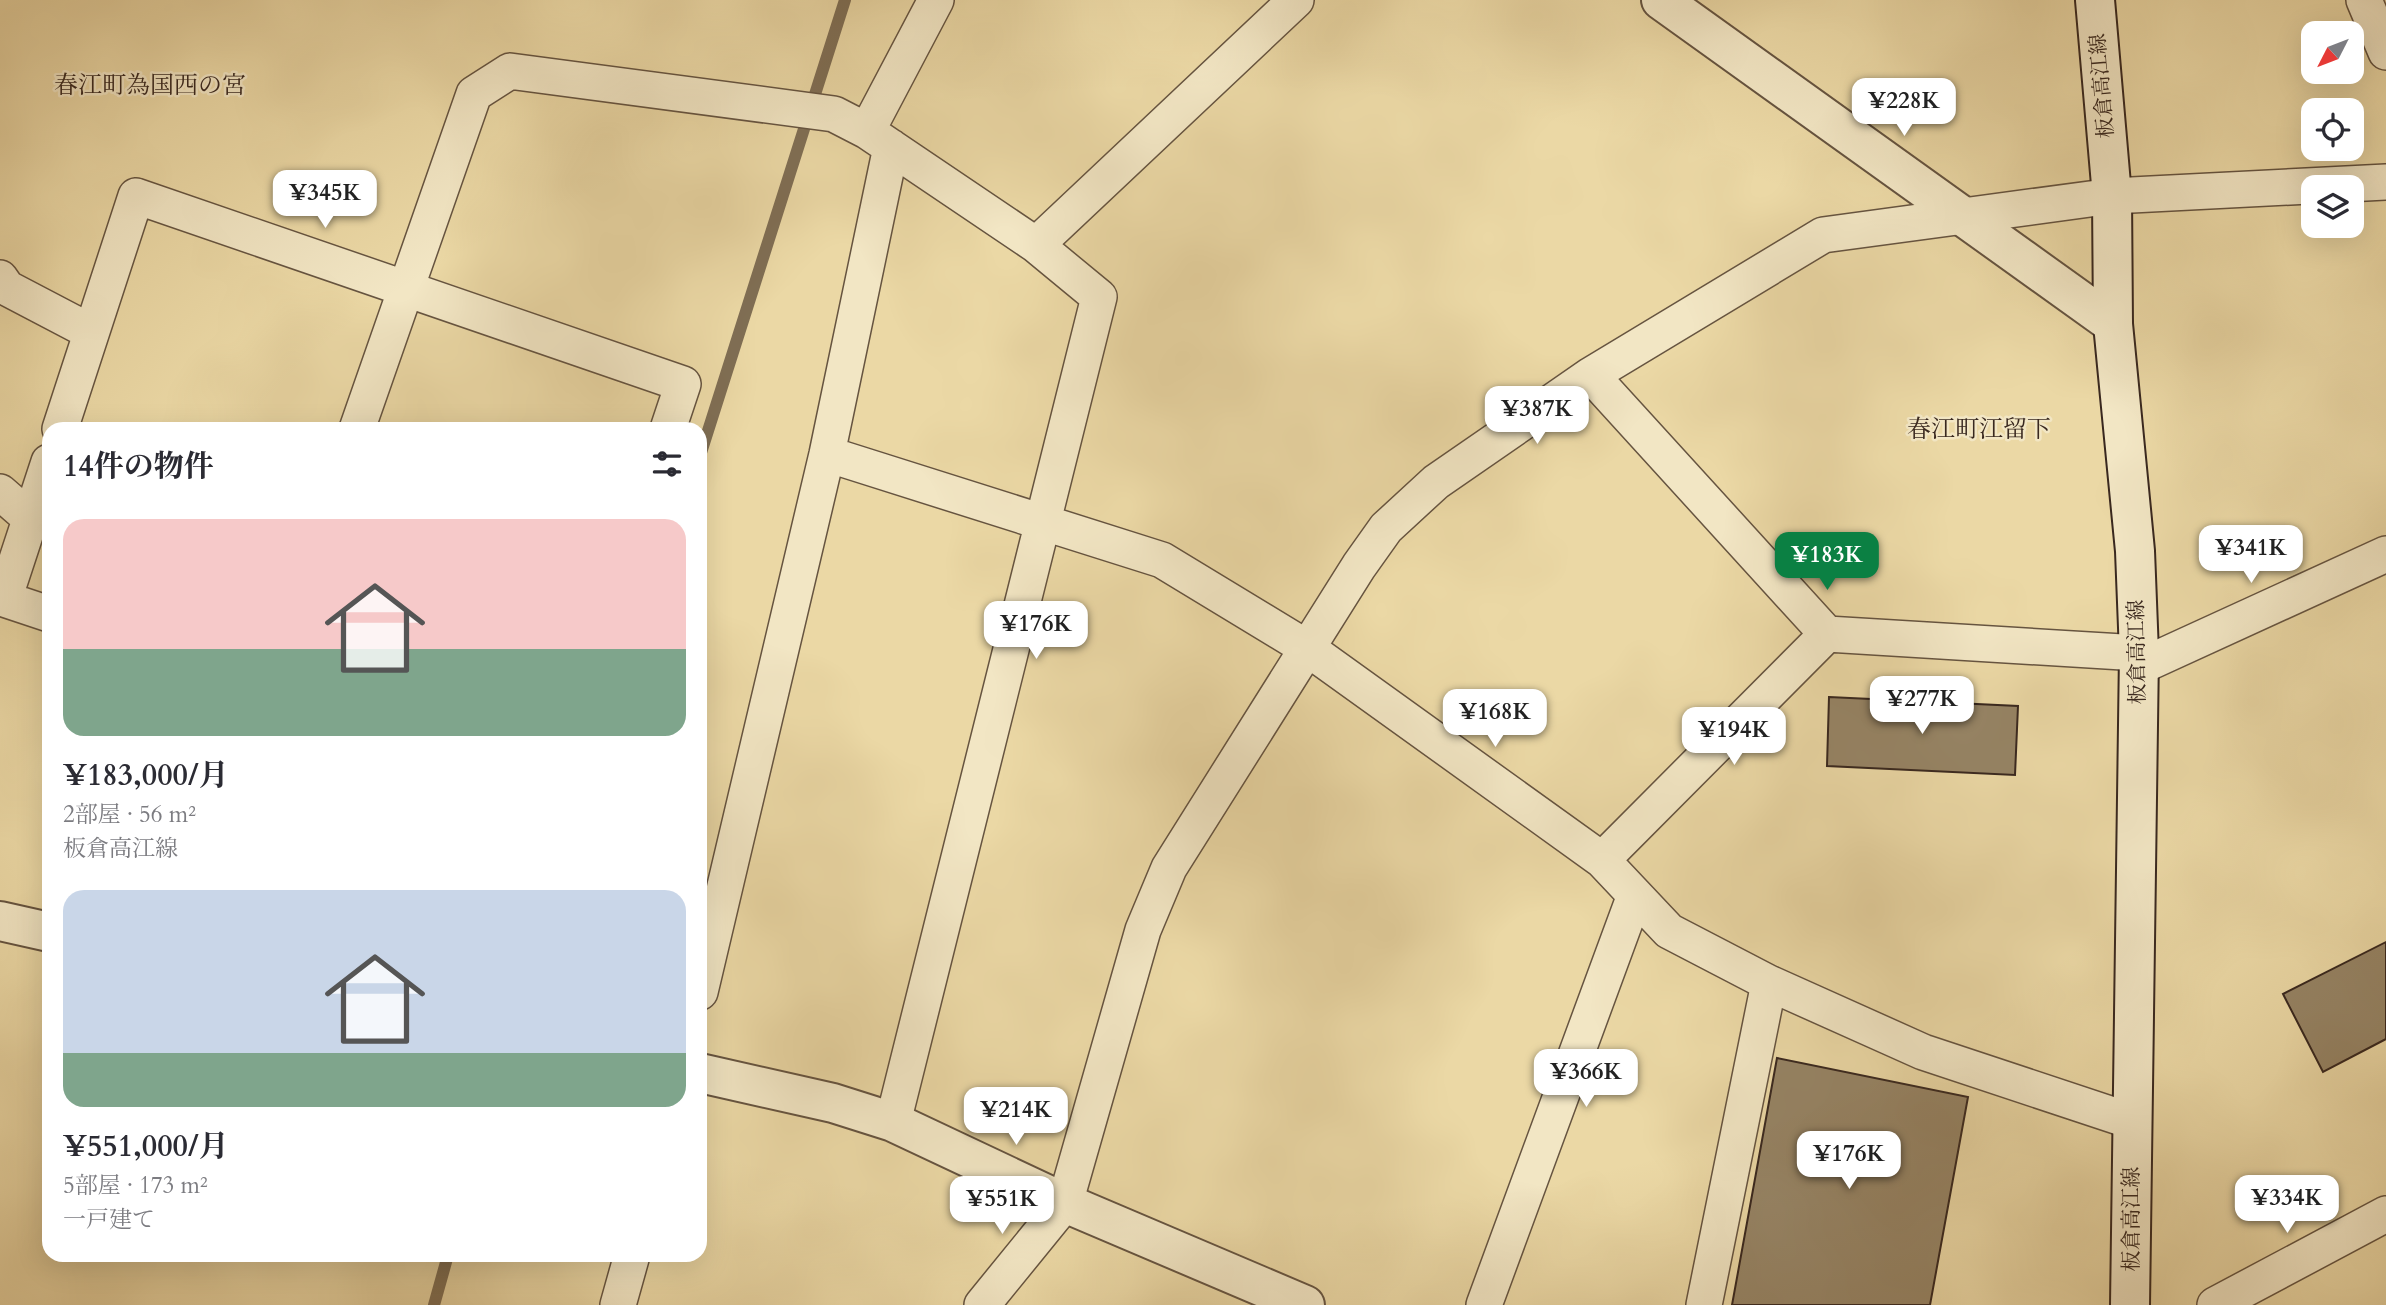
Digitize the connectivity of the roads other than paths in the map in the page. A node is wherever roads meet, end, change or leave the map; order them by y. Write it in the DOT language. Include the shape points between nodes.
graph roads {
  1 [pos="936,0"];
  2 [pos="1296,0"];
  3 [pos="1661,0"];
  4 [pos="2095,0"];
  5 [pos="2364,0"];
  6 [pos="2386,52"];
  7 [pos="879,139"];
  8 [pos="2386,182"];
  9 [pos="2112,196"];
  10 [pos="1962,217"];
  11 [pos="1036,245"];
  12 [pos="0,278"];
  13 [pos="405,286"];
  14 [pos="2113,324"];
  15 [pos="91,332"];
  16 [pos="1591,375"];
  17 [pos="62,422"];
  18 [pos="359,422"];
  19 [pos="670,422"];
  20 [pos="827,454"];
  21 [pos="42,484"];
  22 [pos="0,492"];
  23 [pos="31,519"];
  24 [pos="1041,522"];
  25 [pos="2386,554"];
  26 [pos="42,612"];
  27 [pos="1827,634"];
  28 [pos="1307,648"];
  29 [pos="2139,660"];
  30 [pos="1602,860"];
  31 [pos="1634,895"];
  32 [pos="0,921"];
  33 [pos="42,930"];
  34 [pos="707,962"];
  35 [pos="1769,983"];
  36 [pos="707,1075"];
  37 [pos="2131,1121"];
  38 [pos="893,1122"];
  39 [pos="1065,1203"];
  40 [pos="2386,1214"];
  41 [pos="630,1262"];
  42 [pos="618,1305"];
  43 [pos="982,1305"];
  44 [pos="1305,1305"];
  45 [pos="1484,1305"];
  46 [pos="1704,1305"];
  47 [pos="2130,1305"];
  48 [pos="2215,1305"];
  1 -- 7 [label="street"];
  2 -- 11 [label="street"];
  3 -- 10 [label="main road"];
  4 -- 9 [label="main road, 板倉高江線"];
  5 -- 6 [label="street"];
  7 -- 11 [label="street"];
  7 -- 13 [label="street" via="834,114 510,71 474,94"];
  7 -- 20 [label="street"];
  8 -- 9 [label="street"];
  9 -- 10 [label="street"];
  9 -- 14 [label="main road, 板倉高江線"];
  10 -- 14 [label="main road"];
  10 -- 16 [label="street" via="1823,236"];
  11 -- 24 [label="street" via="1099,298"];
  12 -- 15 [label="street" via="7,288"];
  13 -- 15 [label="street" via="136,196"];
  13 -- 18 [label="street"];
  13 -- 19 [label="street" via="683,384"];
  14 -- 29 [label="main road, 板倉高江線" via="2135,551"];
  15 -- 17 [label="street"];
  16 -- 27 [label="street"];
  16 -- 28 [label="street" via="1436,482 1386,528"];
  20 -- 24 [label="street"];
  20 -- 34 [label="street"];
  21 -- 23 [label="street"];
  22 -- 23 [label="street"];
  23 -- 26 [label="street" via="4,599"];
  24 -- 28 [label="street" via="1162,559"];
  24 -- 38 [label="street"];
  25 -- 29 [label="street"];
  27 -- 29 [label="street"];
  27 -- 30 [label="street"];
  28 -- 30 [label="street"];
  28 -- 39 [label="street" via="1169,868 1143,930"];
  29 -- 37 [label="main road, 板倉高江線"];
  30 -- 31 [label="street"];
  31 -- 35 [label="street" via="1670,931"];
  31 -- 45 [label="street"];
  32 -- 33 [label="main road"];
  35 -- 37 [label="street" via="1923,1052"];
  35 -- 46 [label="street"];
  36 -- 38 [label="main road" via="833,1103"];
  37 -- 47 [label="main road, 板倉高江線"];
  38 -- 39 [label="main road"];
  39 -- 43 [label="street"];
  39 -- 44 [label="main road"];
  40 -- 48 [label="street"];
  41 -- 42 [label="street"];
}
